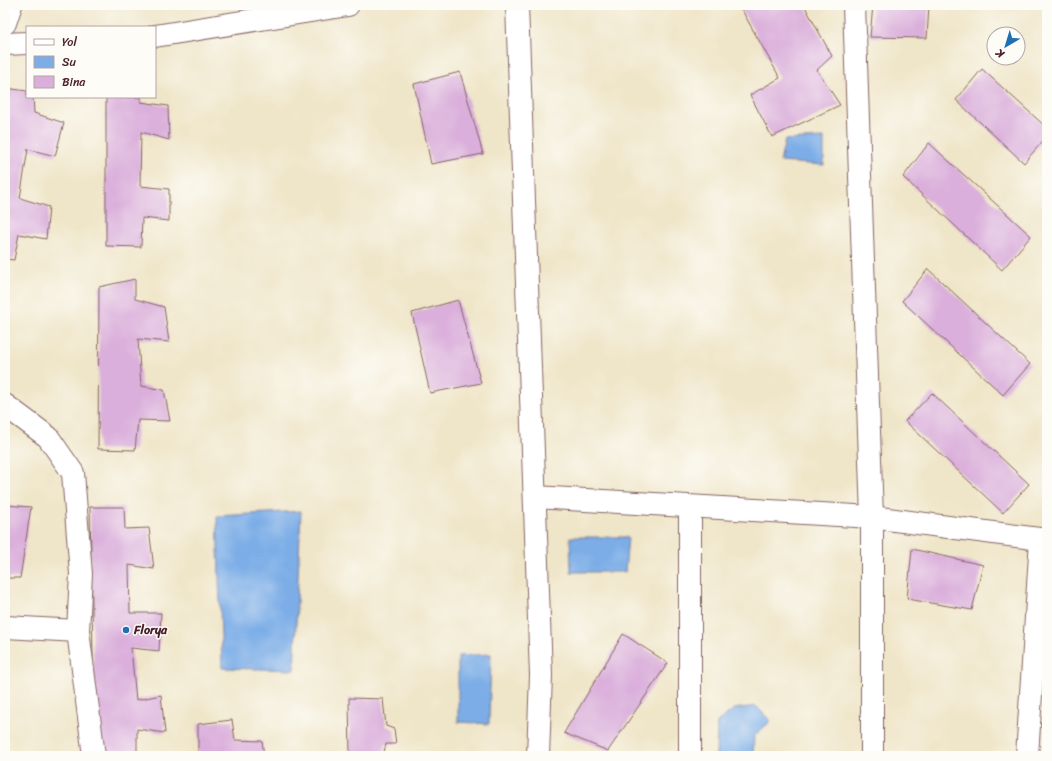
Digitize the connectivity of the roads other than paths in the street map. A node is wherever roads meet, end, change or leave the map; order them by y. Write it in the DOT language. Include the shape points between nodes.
graph roads {
  1 [pos="11,5"];
  2 [pos="348,5"];
  3 [pos="517,5"];
  4 [pos="854,5"];
  5 [pos="5,23"];
  6 [pos="156,36"];
  7 [pos="26,43"];
  8 [pos="5,44"];
  9 [pos="5,405"];
  10 [pos="535,497"];
  11 [pos="690,507"];
  12 [pos="872,517"];
  13 [pos="1044,540"];
  14 [pos="5,627"];
  15 [pos="78,631"];
  16 [pos="94,756"];
  17 [pos="538,756"];
  18 [pos="690,756"];
  19 [pos="872,756"];
  20 [pos="1027,756"];
  1 -- 5 [label="street"];
  2 -- 6 [label="street"];
  3 -- 10 [label="street"];
  4 -- 12 [label="street"];
  7 -- 8 [label="street"];
  9 -- 15 [label="street" via="48,438 74,473 81,574"];
  10 -- 11 [label="street"];
  10 -- 17 [label="street" via="541,675"];
  11 -- 12 [label="street"];
  11 -- 18 [label="street"];
  12 -- 13 [label="street"];
  12 -- 19 [label="street"];
  13 -- 20 [label="street"];
  14 -- 15 [label="street"];
  15 -- 16 [label="street"];
}
